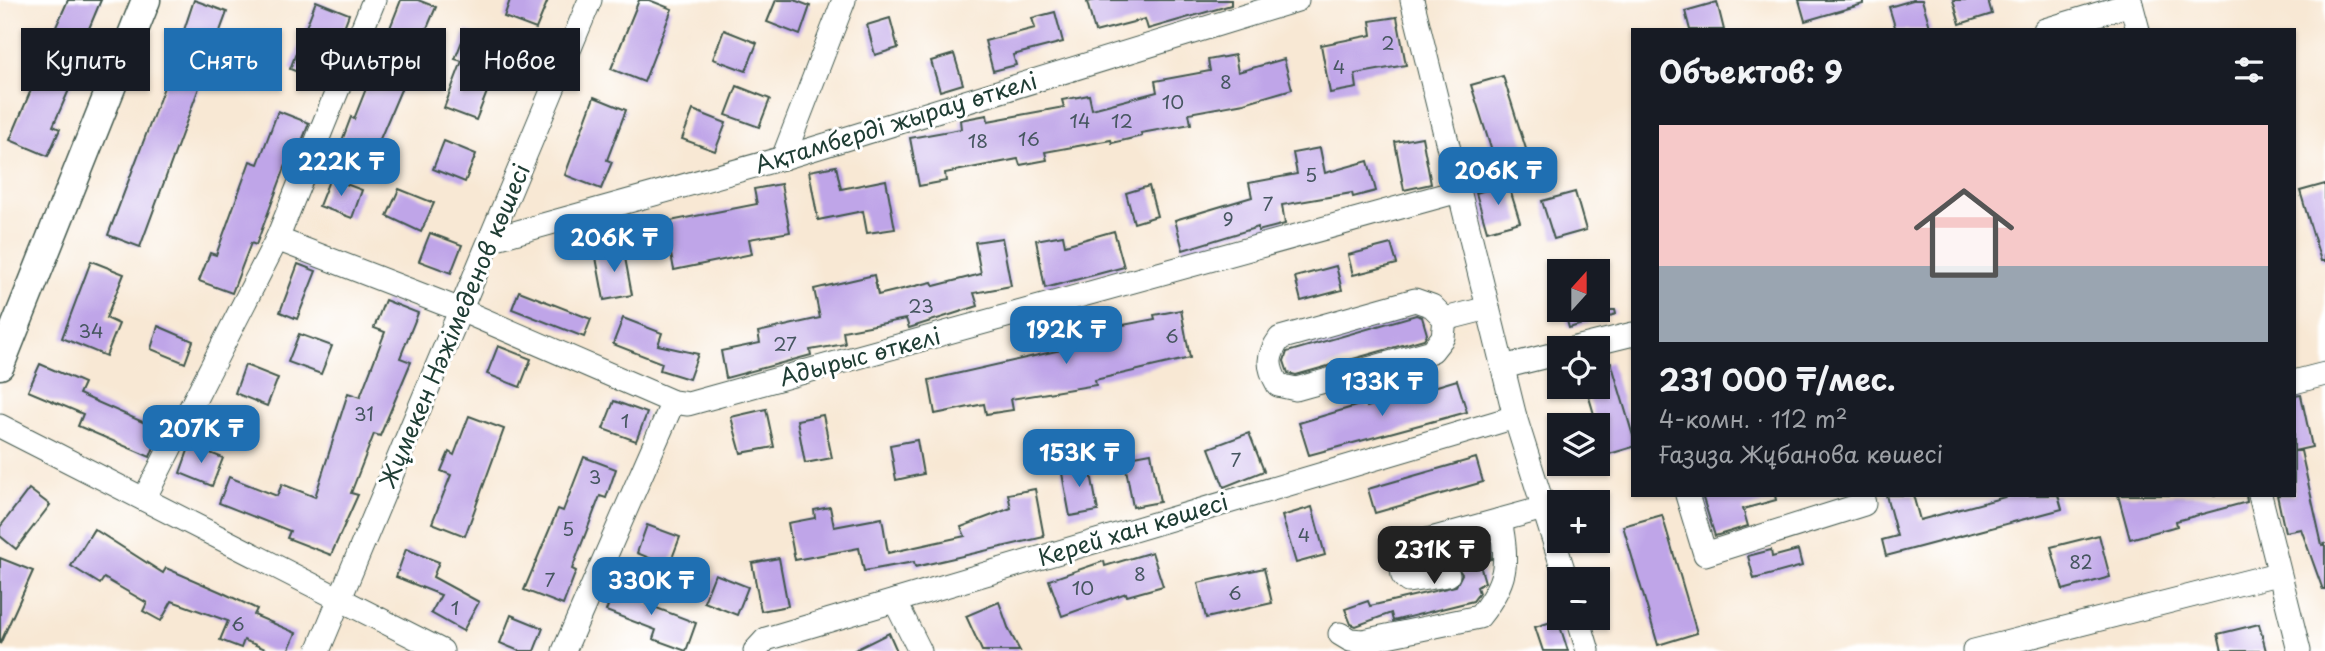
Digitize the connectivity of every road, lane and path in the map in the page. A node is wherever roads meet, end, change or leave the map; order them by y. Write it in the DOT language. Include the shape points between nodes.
graph roads {
  1 [pos="146,0"];
  2 [pos="374,0"];
  3 [pos="590,0"];
  4 [pos="844,0"];
  5 [pos="1297,0"];
  6 [pos="1412,0"];
  7 [pos="2131,2"];
  8 [pos="2051,28"];
  9 [pos="2138,28"];
  10 [pos="783,158"];
  11 [pos="1459,191"];
  12 [pos="277,239"];
  13 [pos="493,239"];
  14 [pos="1488,308"];
  15 [pos="463,312"];
  16 [pos="1445,319"];
  17 [pos="1631,334"];
  18 [pos="1610,340"];
  19 [pos="1547,356"];
  20 [pos="0,365"];
  21 [pos="1503,367"];
  22 [pos="2325,374"];
  23 [pos="2296,381"];
  24 [pos="674,402"];
  25 [pos="1515,417"];
  26 [pos="0,426"];
  27 [pos="1688,497"];
  28 [pos="1862,497"];
  29 [pos="2260,497"];
  30 [pos="144,499"];
  31 [pos="1544,508"];
  32 [pos="1500,520"];
  33 [pos="1562,567"];
  34 [pos="2277,574"];
  35 [pos="1448,575"];
  36 [pos="339,599"];
  37 [pos="895,601"];
  38 [pos="1582,630"];
  39 [pos="1340,634"];
  40 [pos="318,651"];
  41 [pos="442,651"];
  42 [pos="564,651"];
  43 [pos="755,651"];
  44 [pos="920,651"];
  45 [pos="1588,651"];
  46 [pos="1975,651"];
  47 [pos="2299,651"];
  1 -- 20 [label="main road"];
  2 -- 12 [label="street"];
  3 -- 13 [label="street, Жұмекен Нәжімеденов көшесі"];
  4 -- 10 [label="street"];
  5 -- 10 [label="street, Ақтамберді жырау өткелі"];
  6 -- 11 [label="street"];
  7 -- 8 [label="street"];
  7 -- 9 [label="street"];
  10 -- 13 [label="street, Ақтамберді жырау өткелі"];
  11 -- 14 [label="street"];
  11 -- 24 [label="street, Адырыс өткелі" via="688,404"];
  12 -- 15 [label="street, Адырыс өткелі"];
  12 -- 30 [label="street"];
  13 -- 15 [label="street, Жұмекен Нәжімеденов көшесі"];
  14 -- 16 [label="street"];
  14 -- 21 [label="street"];
  15 -- 24 [label="street, Адырыс өткелі"];
  15 -- 36 [label="street, Жұмекен Нәжімеденов көшесі"];
  16 -- 16 [label="street" via="1432,306 1415,300 1304,331 1280,338 1270,352 1269,369 1278,384 1296,389 1419,355 1432,351 1443,337"];
  17 -- 18 [label="street"];
  19 -- 21 [label="street"];
  21 -- 25 [label="street"];
  22 -- 23 [label="street"];
  24 -- 42 [label="street"];
  25 -- 31 [label="street"];
  25 -- 37 [label="street, Керей хан көшесі"];
  26 -- 30 [label="street"];
  27 -- 28 [label="street" via="1705,554 1864,505"];
  29 -- 34 [label="street"];
  30 -- 36 [label="street"];
  31 -- 32 [label="street"];
  31 -- 33 [label="street"];
  32 -- 35 [label="street" via="1405,546 1400,552 1402,576 1408,581"];
  32 -- 39 [label="street" via="1507,553 1503,580 1479,617 1363,641"];
  34 -- 46 [label="street"];
  34 -- 47 [label="street"];
  36 -- 40 [label="street, Жұмекен Нәжімеденов көшесі"];
  36 -- 41 [label="street"];
  37 -- 43 [label="street, Керей хан көшесі" via="766,639"];
  37 -- 44 [label="street"];
  38 -- 45 [label="street"];
}
